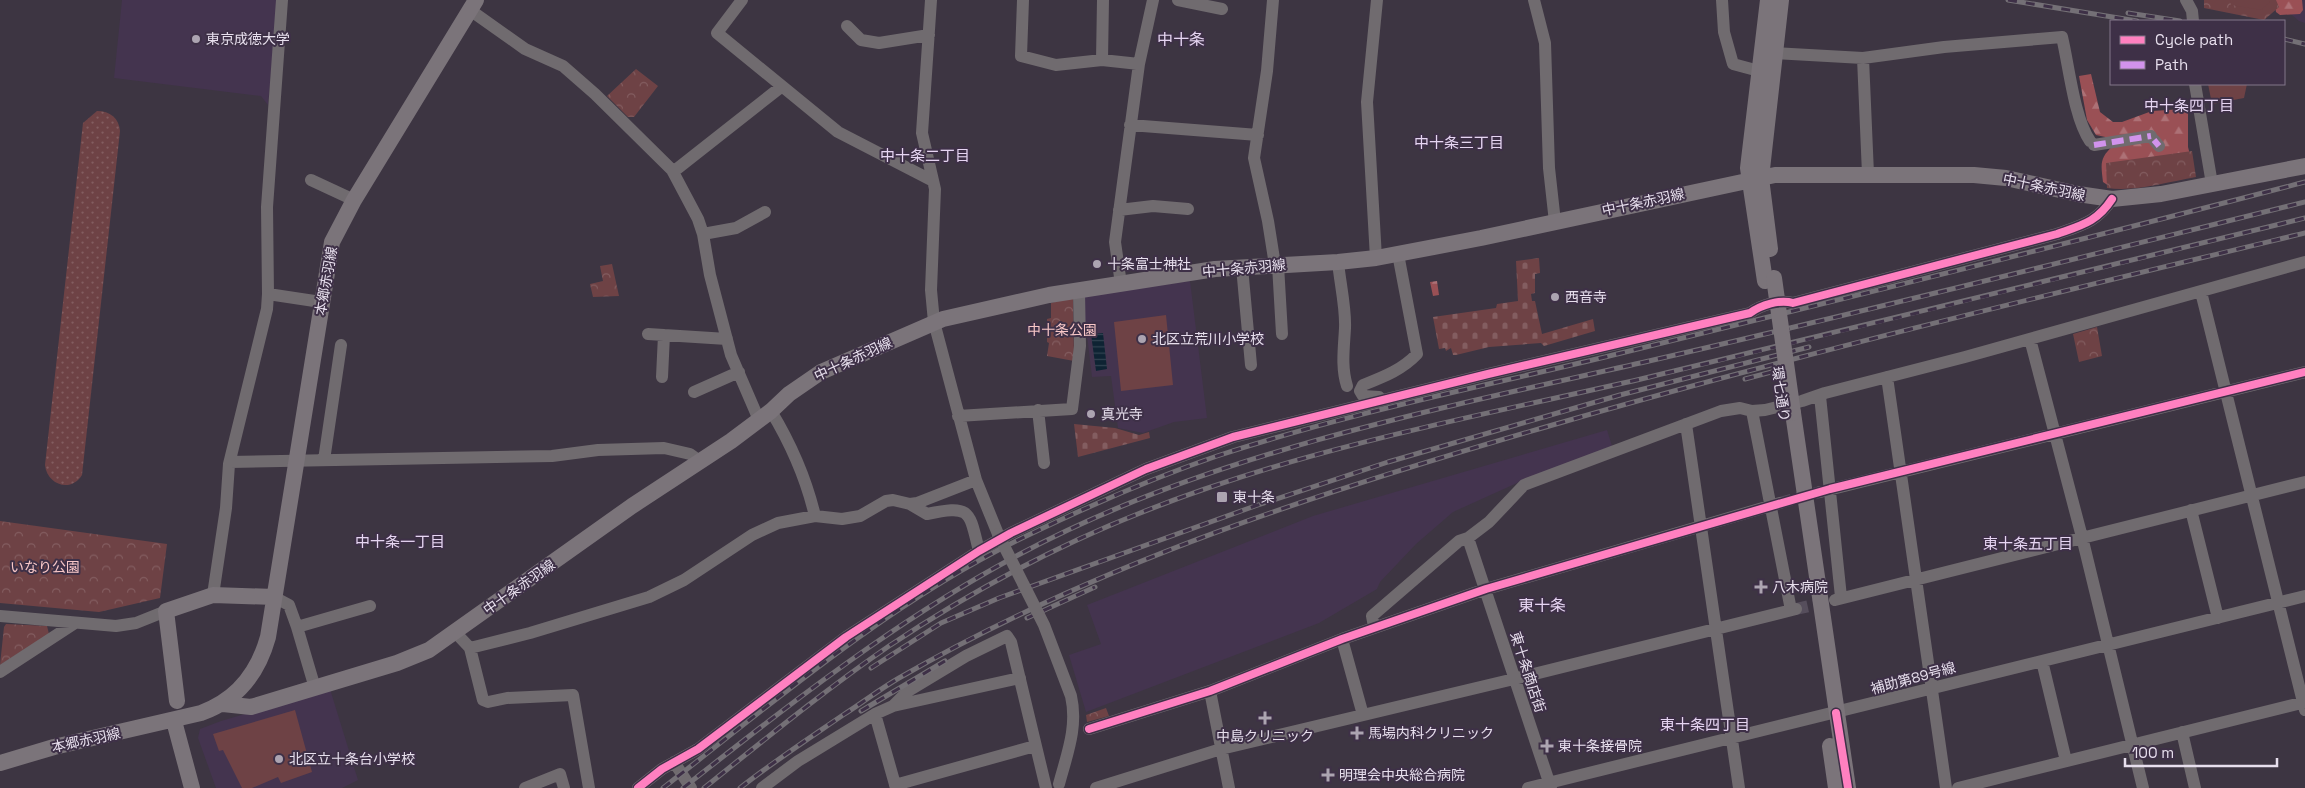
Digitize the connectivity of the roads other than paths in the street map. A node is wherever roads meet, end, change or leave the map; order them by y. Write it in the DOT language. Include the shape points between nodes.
graph roads {
  1 [pos="282,0"];
  2 [pos="742,0"];
  3 [pos="931,0"];
  4 [pos="1023,0"];
  5 [pos="1103,0"];
  6 [pos="1152,0"];
  7 [pos="1178,0"];
  8 [pos="1274,0"];
  9 [pos="1377,0"];
  10 [pos="1534,0"];
  11 [pos="1722,0"];
  12 [pos="1768,0"];
  13 [pos="1782,0"];
  14 [pos="2186,0"];
  15 [pos="471,4"];
  16 [pos="1220,6"];
  17 [pos="2193,20"];
  18 [pos="847,26"];
  19 [pos="929,35"];
  20 [pos="1775,52"];
  21 [pos="1863,58"];
  22 [pos="1102,60"];
  23 [pos="1139,64"];
  24 [pos="1760,71"];
  25 [pos="2195,85"];
  26 [pos="781,87"];
  27 [pos="1130,125"];
  28 [pos="1258,134"];
  29 [pos="2155,140"];
  30 [pos="2305,166"];
  31 [pos="673,172"];
  32 [pos="1868,174"];
  33 [pos="1755,179"];
  34 [pos="311,180"];
  35 [pos="933,181"];
  36 [pos="2212,184"];
  37 [pos="2112,199"];
  38 [pos="354,200"];
  39 [pos="1188,208"];
  40 [pos="1119,210"];
  41 [pos="765,212"];
  42 [pos="1555,222"];
  43 [pos="703,234"];
  44 [pos="1398,254"];
  45 [pos="1376,258"];
  46 [pos="1338,262"];
  47 [pos="2305,262"];
  48 [pos="1276,265"];
  49 [pos="1242,267"];
  50 [pos="1120,284"];
  51 [pos="1079,292"];
  52 [pos="2201,292"];
  53 [pos="268,294"];
  54 [pos="321,302"];
  55 [pos="934,322"];
  56 [pos="648,334"];
  57 [pos="1282,334"];
  58 [pos="664,335"];
  59 [pos="2030,338"];
  60 [pos="727,339"];
  61 [pos="341,345"];
  62 [pos="1251,365"];
  63 [pos="739,372"];
  64 [pos="2305,372"];
  65 [pos="662,377"];
  66 [pos="1887,377"];
  67 [pos="1347,386"];
  68 [pos="2226,390"];
  69 [pos="694,392"];
  70 [pos="1820,396"];
  71 [pos="1392,398"];
  72 [pos="1038,410"];
  73 [pos="1752,411"];
  74 [pos="765,415"];
  75 [pos="958,416"];
  76 [pos="1686,424"];
  77 [pos="2055,434"];
  78 [pos="324,460"];
  79 [pos="230,462"];
  80 [pos="296,462"];
  81 [pos="701,462"];
  82 [pos="1044,463"];
  83 [pos="1900,471"];
  84 [pos="976,480"];
  85 [pos="2305,482"];
  86 [pos="1825,491"];
  87 [pos="2252,495"];
  88 [pos="910,504"];
  89 [pos="1775,504"];
  90 [pos="2191,510"];
  91 [pos="815,516"];
  92 [pos="1701,526"];
  93 [pos="2082,537"];
  94 [pos="1468,538"];
  95 [pos="978,551"];
  96 [pos="1917,579"];
  97 [pos="1486,589"];
  98 [pos="213,595"];
  99 [pos="2305,596"];
  100 [pos="274,597"];
  101 [pos="2278,603"];
  102 [pos="370,606"];
  103 [pos="166,611"];
  104 [pos="0,616"];
  105 [pos="2218,618"];
  106 [pos="75,623"];
  107 [pos="298,627"];
  108 [pos="1374,628"];
  109 [pos="1716,628"];
  110 [pos="456,632"];
  111 [pos="1342,639"];
  112 [pos="2108,645"];
  113 [pos="470,648"];
  114 [pos="2042,661"];
  115 [pos="0,672"];
  116 [pos="1020,678"];
  117 [pos="1514,679"];
  118 [pos="315,688"];
  119 [pos="1932,689"];
  120 [pos="1210,691"];
  121 [pos="177,700"];
  122 [pos="223,704"];
  123 [pos="2304,705"];
  124 [pos="893,706"];
  125 [pos="874,714"];
  126 [pos="1362,714"];
  127 [pos="1831,714"];
  128 [pos="174,721"];
  129 [pos="1089,729"];
  130 [pos="2182,732"];
  131 [pos="1732,737"];
  132 [pos="2133,744"];
  133 [pos="1035,746"];
  134 [pos="1221,748"];
  135 [pos="2066,761"];
  136 [pos="674,762"];
  137 [pos="0,763"];
  138 [pos="1550,785"];
  139 [pos="895,786"];
  140 [pos="1058,786"];
  141 [pos="192,788"];
  142 [pos="525,788"];
  143 [pos="564,788"];
  144 [pos="589,788"];
  145 [pos="638,788"];
  146 [pos="691,788"];
  147 [pos="762,788"];
  148 [pos="1046,788"];
  149 [pos="1096,788"];
  150 [pos="1229,788"];
  151 [pos="1528,788"];
  152 [pos="1739,788"];
  153 [pos="1836,788"];
  154 [pos="1848,788"];
  155 [pos="1946,788"];
  156 [pos="1958,788"];
  157 [pos="2143,788"];
  158 [pos="2195,788"];
  1 -- 53 [label="street" via="267,208"];
  2 -- 26 [label="street" via="717,33"];
  3 -- 19 [label="street"];
  4 -- 22 [label="street" via="1021,56 1056,65"];
  5 -- 22 [label="street"];
  6 -- 23 [label="street"];
  7 -- 16 [label="street"];
  8 -- 28 [label="street"];
  9 -- 45 [label="street" via="1368,102"];
  10 -- 42 [label="street" via="1545,43 1549,168"];
  11 -- 24 [label="street" via="1724,32 1733,64"];
  12 -- 24 [label="main road, 環七通り"];
  13 -- 20 [label="main road, 環七通り"];
  14 -- 17 [label="street"];
  15 -- 31 [label="street" via="524,49 562,66 595,94"];
  15 -- 38 [label="main road, 本郷赤羽線"];
  18 -- 19 [label="street" via="861,40 879,43"];
  19 -- 35 [label="street" via="922,133"];
  20 -- 21 [label="street"];
  20 -- 33 [label="main road, 環七通り"];
  21 -- 29 [label="street" via="2062,37 2076,102 2086,135 2092,143"];
  21 -- 32 [label="street"];
  22 -- 23 [label="street"];
  23 -- 27 [label="street"];
  24 -- 33 [label="main road, 環七通り" via="1748,168"];
  25 -- 36 [label="street"];
  26 -- 31 [label="street"];
  26 -- 35 [label="street" via="838,132"];
  27 -- 28 [label="street"];
  27 -- 40 [label="street"];
  28 -- 48 [label="street" via="1254,158"];
  30 -- 36 [label="main road, 中十条赤羽線"];
  31 -- 43 [label="street"];
  32 -- 33 [label="main road, 中十条赤羽線" via="1775,175"];
  32 -- 37 [label="main road, 中十条赤羽線" via="1989,176"];
  33 -- 42 [label="main road, 中十条赤羽線"];
  33 -- 127 [label="main road, 環七通り, bridge"];
  34 -- 38 [label="street"];
  35 -- 55 [label="street" via="936,198 932,257"];
  36 -- 37 [label="main road, 中十条赤羽線"];
  37 -- 71 [label="street" via="2100,216 2085,224 2020,245 1793,303 1759,306 1750,313"];
  38 -- 54 [label="main road, 本郷赤羽線" via="332,242"];
  39 -- 40 [label="street" via="1153,206"];
  40 -- 50 [label="street" via="1115,242"];
  41 -- 43 [label="street" via="736,228"];
  42 -- 44 [label="main road, 中十条赤羽線"];
  43 -- 60 [label="street"];
  44 -- 45 [label="main road, 中十条赤羽線"];
  44 -- 71 [label="street" via="1417,354 1408,364 1363,385 1360,391 1363,396"];
  45 -- 46 [label="main road, 中十条赤羽線"];
  46 -- 48 [label="main road, 中十条赤羽線"];
  46 -- 67 [label="street"];
  47 -- 52 [label="street"];
  48 -- 49 [label="main road, 中十条赤羽線"];
  48 -- 57 [label="street"];
  49 -- 50 [label="main road, 中十条赤羽線"];
  49 -- 62 [label="street"];
  50 -- 51 [label="main road, 中十条赤羽線"];
  51 -- 55 [label="main road, 中十条赤羽線" via="991,307"];
  51 -- 72 [label="street" via="1080,346 1072,409"];
  52 -- 59 [label="street"];
  52 -- 68 [label="street"];
  53 -- 54 [label="street"];
  53 -- 79 [label="street" via="267,310"];
  54 -- 80 [label="main road, 本郷赤羽線"];
  55 -- 74 [label="main road, 中十条赤羽線" via="821,372"];
  55 -- 75 [label="street"];
  56 -- 58 [label="street"];
  58 -- 60 [label="street"];
  58 -- 65 [label="street"];
  59 -- 66 [label="street"];
  59 -- 77 [label="street"];
  60 -- 63 [label="street"];
  61 -- 78 [label="street"];
  63 -- 69 [label="street"];
  63 -- 74 [label="street"];
  64 -- 68 [label="street"];
  66 -- 70 [label="street"];
  66 -- 83 [label="street"];
  68 -- 77 [label="street"];
  68 -- 87 [label="street"];
  70 -- 73 [label="street"];
  70 -- 86 [label="street"];
  71 -- 95 [label="street" via="1233,437 1193,451 1108,486"];
  72 -- 75 [label="street"];
  72 -- 82 [label="street"];
  73 -- 76 [label="street" via="1731,408"];
  73 -- 89 [label="street"];
  74 -- 81 [label="main road, 中十条赤羽線"];
  74 -- 91 [label="street" via="799,464 809,487"];
  75 -- 84 [label="street"];
  76 -- 92 [label="street"];
  76 -- 94 [label="street" via="1524,485 1489,522"];
  77 -- 83 [label="street"];
  77 -- 93 [label="street"];
  78 -- 80 [label="street"];
  78 -- 81 [label="street" via="552,456 600,450 664,448 690,454"];
  79 -- 80 [label="street"];
  79 -- 98 [label="street"];
  80 -- 100 [label="main road, 本郷赤羽線"];
  81 -- 110 [label="main road, 中十条赤羽線" via="632,506"];
  83 -- 86 [label="street"];
  83 -- 96 [label="street"];
  84 -- 88 [label="street"];
  84 -- 140 [label="street, bridge" via="998,534 1044,625 1071,696 1073,730"];
  85 -- 87 [label="street"];
  86 -- 96 [label="street" via="1838,599"];
  87 -- 90 [label="street"];
  87 -- 101 [label="street"];
  88 -- 91 [label="street" via="893,500 860,516"];
  88 -- 95 [label="street" via="927,514 955,509 964,512 971,520"];
  89 -- 92 [label="street"];
  89 -- 109 [label="street" via="1793,609"];
  90 -- 93 [label="street"];
  90 -- 105 [label="street"];
  91 -- 113 [label="street" via="766,527 684,580 630,604"];
  92 -- 97 [label="street"];
  92 -- 109 [label="street"];
  93 -- 96 [label="street"];
  93 -- 112 [label="street"];
  94 -- 97 [label="street, 東十条商店街"];
  94 -- 108 [label="street" via="1459,541 1372,616"];
  95 -- 136 [label="street" via="846,637 698,749"];
  96 -- 119 [label="street"];
  97 -- 108 [label="street"];
  97 -- 117 [label="street, 東十条商店街"];
  98 -- 100 [label="main road"];
  98 -- 103 [label="main road"];
  99 -- 101 [label="street, 補助第89号線"];
  100 -- 107 [label="street" via="289,606"];
  100 -- 122 [label="main road, 本郷赤羽線" via="262,656 246,683"];
  101 -- 105 [label="street, 補助第89号線"];
  101 -- 123 [label="street"];
  102 -- 107 [label="street"];
  103 -- 106 [label="street" via="127,626"];
  103 -- 121 [label="main road"];
  104 -- 106 [label="street"];
  105 -- 112 [label="street, 補助第89号線"];
  106 -- 115 [label="street"];
  107 -- 118 [label="street"];
  108 -- 111 [label="street"];
  109 -- 117 [label="street"];
  109 -- 131 [label="street"];
  110 -- 113 [label="street"];
  110 -- 118 [label="main road, 中十条赤羽線" via="414,657"];
  111 -- 120 [label="street"];
  111 -- 126 [label="street"];
  112 -- 114 [label="street, 補助第89号線"];
  112 -- 132 [label="street"];
  113 -- 144 [label="street" via="484,700 488,702 573,695"];
  114 -- 119 [label="street, 補助第89号線"];
  114 -- 135 [label="street"];
  116 -- 124 [label="street"];
  116 -- 124 [label="street" via="1007,636 908,691"];
  116 -- 133 [label="street"];
  117 -- 126 [label="street"];
  117 -- 138 [label="street, 東十条商店街"];
  118 -- 122 [label="main road, 中十条赤羽線" via="251,707"];
  119 -- 127 [label="street, 補助第89号線"];
  119 -- 155 [label="street"];
  120 -- 129 [label="street"];
  120 -- 134 [label="street"];
  122 -- 128 [label="main road, 本郷赤羽線"];
  123 -- 130 [label="street"];
  124 -- 125 [label="street"];
  125 -- 139 [label="street"];
  125 -- 147 [label="street" via="798,761"];
  126 -- 134 [label="street"];
  127 -- 131 [label="street, 補助第89号線"];
  127 -- 153 [label="main road, 環七通り"];
  127 -- 154 [label="main road, 環七通り"];
  128 -- 137 [label="main road, 本郷赤羽線" via="54,747"];
  128 -- 141 [label="main road"];
  130 -- 132 [label="street"];
  130 -- 158 [label="street"];
  131 -- 138 [label="street, 補助第89号線"];
  131 -- 152 [label="street"];
  132 -- 135 [label="street"];
  132 -- 157 [label="street"];
  133 -- 139 [label="street"];
  133 -- 148 [label="street"];
  134 -- 149 [label="street"];
  134 -- 150 [label="street"];
  135 -- 156 [label="street"];
  136 -- 145 [label="street"];
  136 -- 146 [label="street"];
  138 -- 151 [label="street, 補助第89号線"];
  142 -- 143 [label="street" via="560,774"];
}
